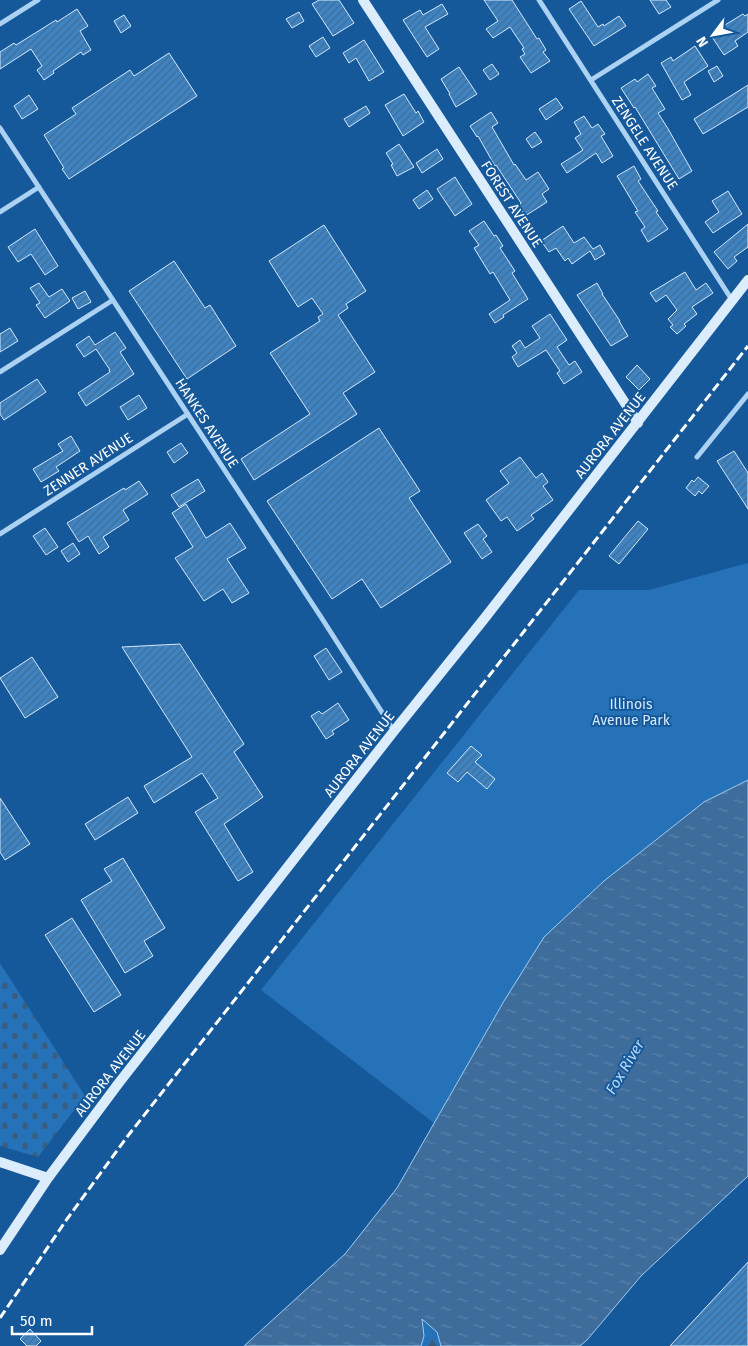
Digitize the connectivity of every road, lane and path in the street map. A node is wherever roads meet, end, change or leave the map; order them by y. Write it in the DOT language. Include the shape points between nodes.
graph roads {
  1 [pos="38,0"];
  2 [pos="362,0"];
  3 [pos="539,0"];
  4 [pos="718,0"];
  5 [pos="0,24"];
  6 [pos="591,80"];
  7 [pos="0,128"];
  8 [pos="39,187"];
  9 [pos="0,212"];
  10 [pos="748,280"];
  11 [pos="113,300"];
  12 [pos="732,300"];
  13 [pos="0,372"];
  14 [pos="748,394"];
  15 [pos="188,414"];
  16 [pos="638,422"];
  17 [pos="697,457"];
  18 [pos="0,534"];
  19 [pos="394,731"];
  20 [pos="0,1162"];
  21 [pos="48,1178"];
  22 [pos="0,1250"];
  1 -- 5 [label="street"];
  2 -- 16 [label="main road, FOREST AVENUE"];
  3 -- 6 [label="street, ZENGELE AVENUE"];
  4 -- 6 [label="street"];
  6 -- 12 [label="street, ZENGELE AVENUE"];
  7 -- 8 [label="street, HANKES AVENUE"];
  8 -- 9 [label="street"];
  8 -- 11 [label="street, HANKES AVENUE"];
  10 -- 12 [label="main road, AURORA AVENUE"];
  11 -- 13 [label="street"];
  11 -- 15 [label="street, HANKES AVENUE"];
  12 -- 16 [label="main road, AURORA AVENUE"];
  14 -- 17 [label="street"];
  15 -- 18 [label="street, ZENNER AVENUE"];
  15 -- 19 [label="street, HANKES AVENUE"];
  16 -- 19 [label="main road, AURORA AVENUE"];
  19 -- 21 [label="main road, AURORA AVENUE"];
  20 -- 21 [label="main road"];
  21 -- 22 [label="main road, AURORA AVENUE"];
}
